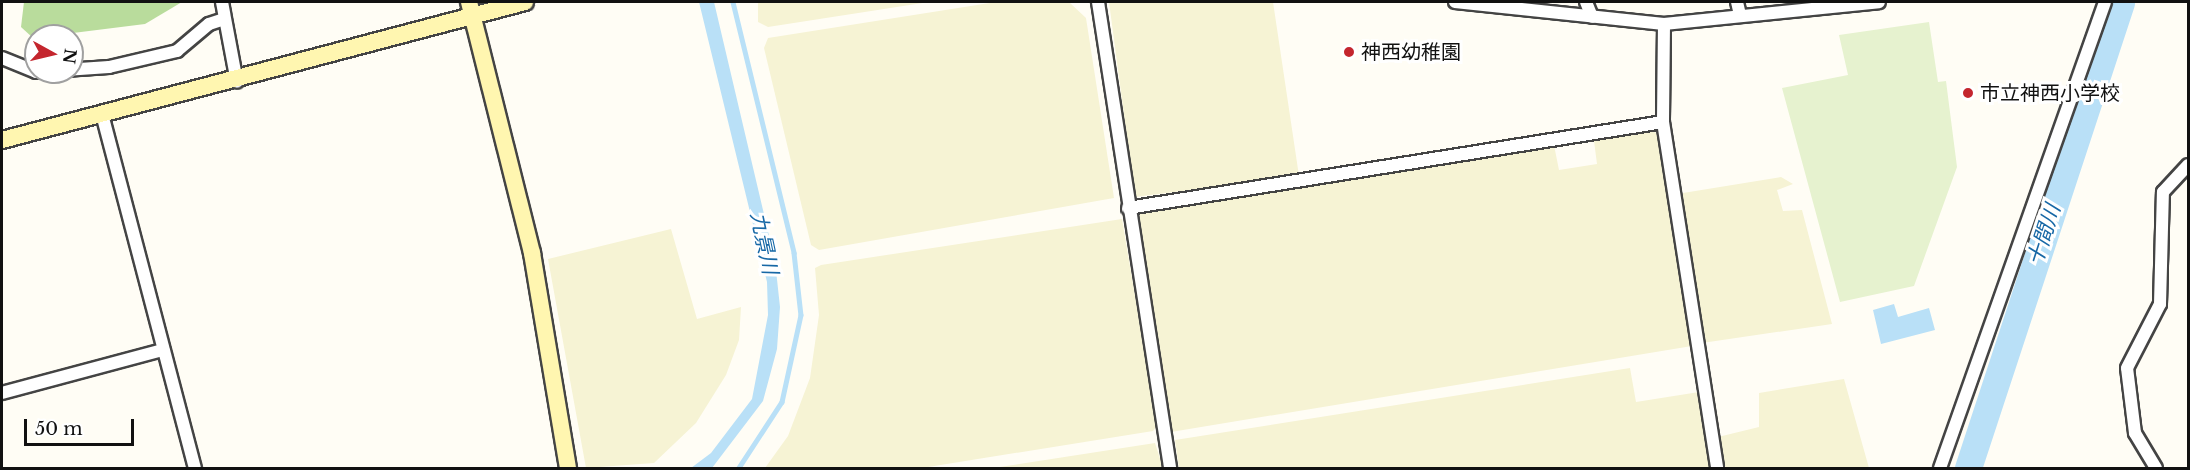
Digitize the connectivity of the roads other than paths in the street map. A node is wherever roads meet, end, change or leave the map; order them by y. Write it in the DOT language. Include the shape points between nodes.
graph roads {
  1 [pos="222,2"];
  2 [pos="525,2"];
  3 [pos="1098,2"];
  4 [pos="1455,2"];
  5 [pos="1586,2"];
  6 [pos="1737,2"];
  7 [pos="1879,2"];
  8 [pos="2104,2"];
  9 [pos="471,8"];
  10 [pos="1740,15"];
  11 [pos="1592,17"];
  12 [pos="224,19"];
  13 [pos="1664,24"];
  14 [pos="2,58"];
  15 [pos="24,67"];
  16 [pos="84,69"];
  17 [pos="237,82"];
  18 [pos="102,114"];
  19 [pos="1663,122"];
  20 [pos="2,140"];
  21 [pos="2188,165"];
  22 [pos="1128,208"];
  23 [pos="164,350"];
  24 [pos="2,393"];
  25 [pos="195,468"];
  26 [pos="568,468"];
  27 [pos="1170,468"];
  28 [pos="1717,468"];
  29 [pos="1940,468"];
  30 [pos="2156,468"];
  1 -- 12 [label="street"];
  2 -- 9 [label="street"];
  3 -- 22 [label="street"];
  4 -- 11 [label="street"];
  5 -- 11 [label="street"];
  6 -- 10 [label="street"];
  7 -- 10 [label="street"];
  8 -- 29 [label="street"];
  9 -- 17 [label="street"];
  9 -- 26 [label="street" via="532,253"];
  10 -- 13 [label="street"];
  11 -- 13 [label="street"];
  12 -- 16 [label="street" via="209,24 177,51"];
  12 -- 17 [label="street"];
  13 -- 19 [label="street"];
  14 -- 15 [label="street"];
  17 -- 18 [label="street"];
  18 -- 20 [label="street"];
  18 -- 23 [label="street"];
  19 -- 22 [label="street"];
  19 -- 28 [label="street"];
  21 -- 30 [label="street" via="2163,192 2160,304 2127,368 2135,433"];
  22 -- 27 [label="street"];
  23 -- 24 [label="street"];
  23 -- 25 [label="street"];
}
